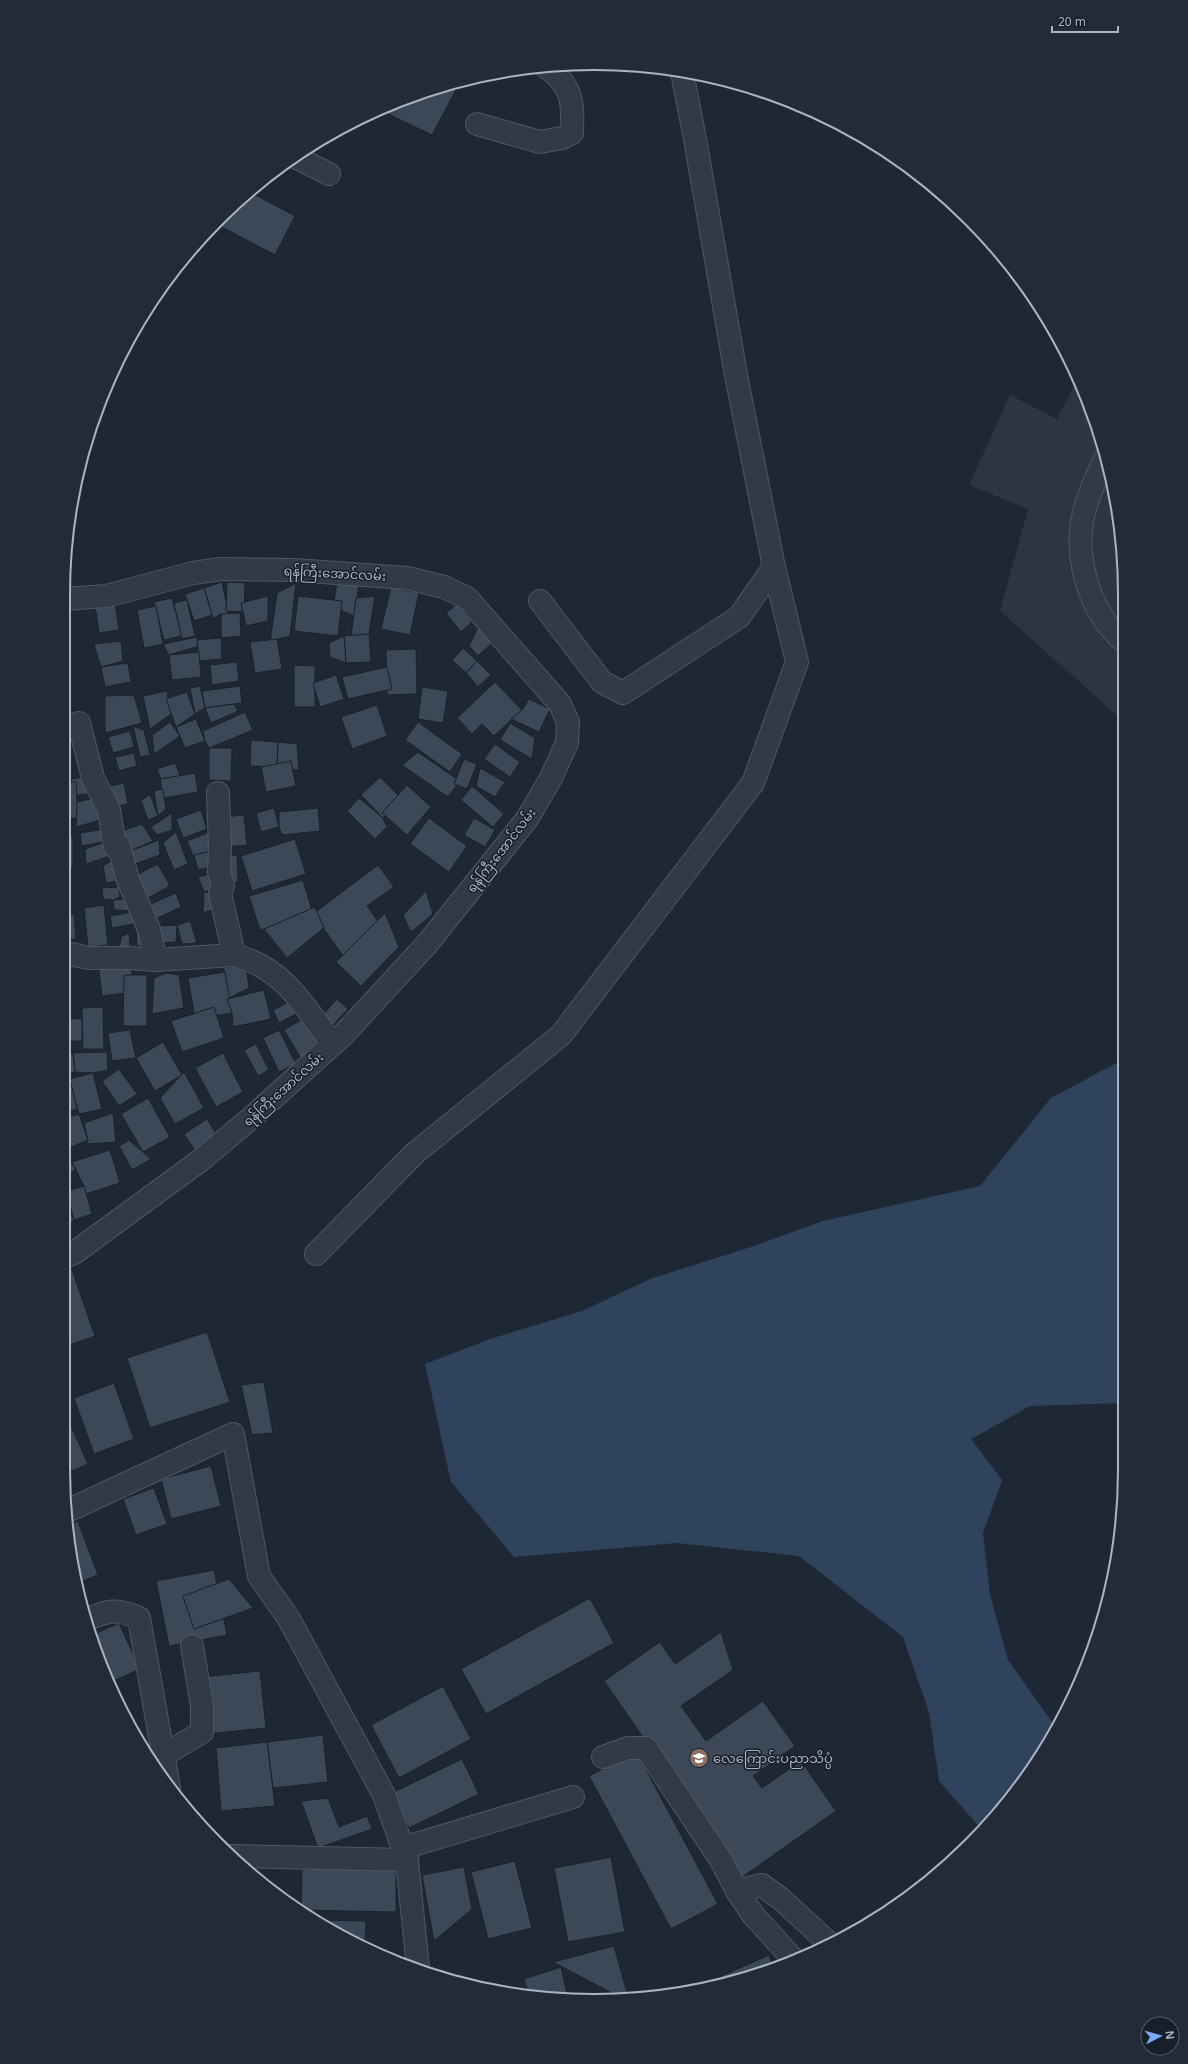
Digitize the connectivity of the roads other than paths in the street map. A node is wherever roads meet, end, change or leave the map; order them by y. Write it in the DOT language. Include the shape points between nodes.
graph roads {
  1 [pos="553,72"];
  2 [pos="683,78"];
  3 [pos="476,124"];
  4 [pos="301,160"];
  5 [pos="329,174"];
  6 [pos="1102,467"];
  7 [pos="774,567"];
  8 [pos="70,599"];
  9 [pos="540,601"];
  10 [pos="1118,635"];
  11 [pos="79,723"];
  12 [pos="218,793"];
  13 [pos="70,954"];
  14 [pos="234,955"];
  15 [pos="156,960"];
  16 [pos="332,1044"];
  17 [pos="316,1254"];
  18 [pos="70,1255"];
  19 [pos="71,1509"];
  20 [pos="92,1617"];
  21 [pos="192,1646"];
  22 [pos="164,1755"];
  23 [pos="603,1757"];
  24 [pos="167,1773"];
  25 [pos="573,1797"];
  26 [pos="405,1854"];
  27 [pos="240,1856"];
  28 [pos="737,1891"];
  29 [pos="826,1940"];
  30 [pos="790,1956"];
  31 [pos="417,1963"];
  1 -- 3 [label="street" via="560,77 573,103 572,133 562,138 540,142"];
  2 -- 7 [label="street" via="736,375"];
  4 -- 5 [label="street"];
  6 -- 10 [label="street" via="1084,512 1081,553 1094,601 1104,619"];
  7 -- 9 [label="street" via="739,616 623,693 602,682"];
  7 -- 17 [label="street" via="797,662 753,784 561,1035 415,1153"];
  8 -- 16 [label="street, ရန်ကြီးအောင်လမ်း" via="106,596 193,573 220,569 294,570 407,578 444,587 467,598 560,704 568,722 567,743 551,778 527,819 427,944"];
  11 -- 15 [label="street" via="92,778 109,810 115,847 119,846 128,880 149,929"];
  12 -- 14 [label="street" via="219,872 222,886 220,893"];
  13 -- 15 [label="street" via="89,958"];
  14 -- 15 [label="street"];
  14 -- 16 [label="street" via="271,972 288,985"];
  16 -- 18 [label="street, ရန်ကြီးအောင်လမ်း" via="201,1160"];
  19 -- 26 [label="street" via="233,1434 259,1576 289,1619 384,1795"];
  20 -- 22 [label="street" via="106,1611 128,1613 139,1618"];
  21 -- 22 [label="street" via="202,1706 202,1732"];
  22 -- 24 [label="street"];
  23 -- 28 [label="street" via="628,1748 646,1748 721,1860"];
  25 -- 26 [label="street"];
  26 -- 27 [label="street"];
  26 -- 31 [label="street"];
  28 -- 29 [label="street" via="762,1885"];
  28 -- 30 [label="street" via="753,1915"];
}
